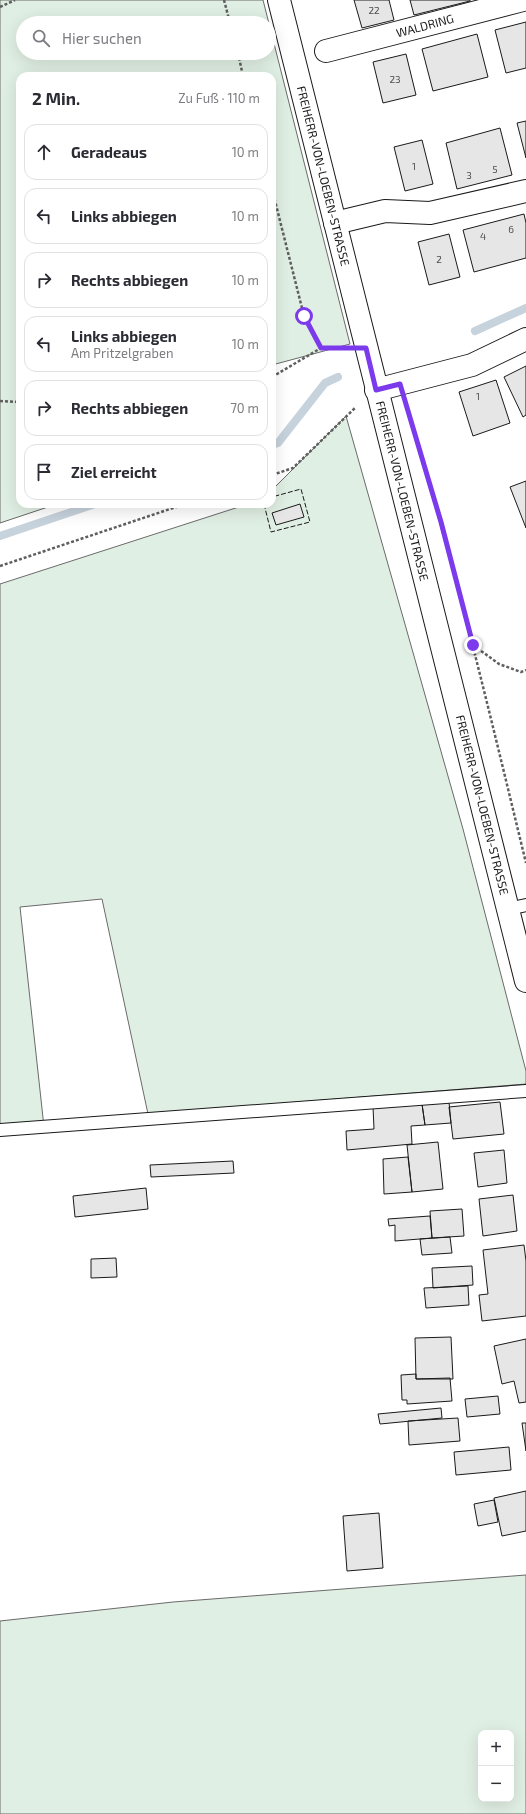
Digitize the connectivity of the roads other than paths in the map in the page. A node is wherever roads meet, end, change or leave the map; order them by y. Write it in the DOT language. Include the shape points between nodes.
graph roads {
  1 [pos="279,0"];
  2 [pos="525,0"];
  3 [pos="326,51"];
  4 [pos="526,191"];
  5 [pos="335,223"];
  6 [pos="526,339"];
  7 [pos="376,390"];
  8 [pos="517,907"];
  9 [pos="526,981"];
  10 [pos="526,1091"];
  11 [pos="0,1130"];
  1 -- 5 [label="main road, FREIHERR-VON-LOEBEN-STRASSE"];
  2 -- 3 [label="main road, WALDRING"];
  4 -- 5 [label="main road" via="430,213 384,210"];
  5 -- 7 [label="main road, FREIHERR-VON-LOEBEN-STRASSE"];
  6 -- 7 [label="main road" via="472,365"];
  7 -- 8 [label="main road, FREIHERR-VON-LOEBEN-STRASSE" via="488,825"];
  8 -- 9 [label="main road, FREIHERR-VON-LOEBEN-STRASSE"];
  10 -- 11 [label="lane"];
}
